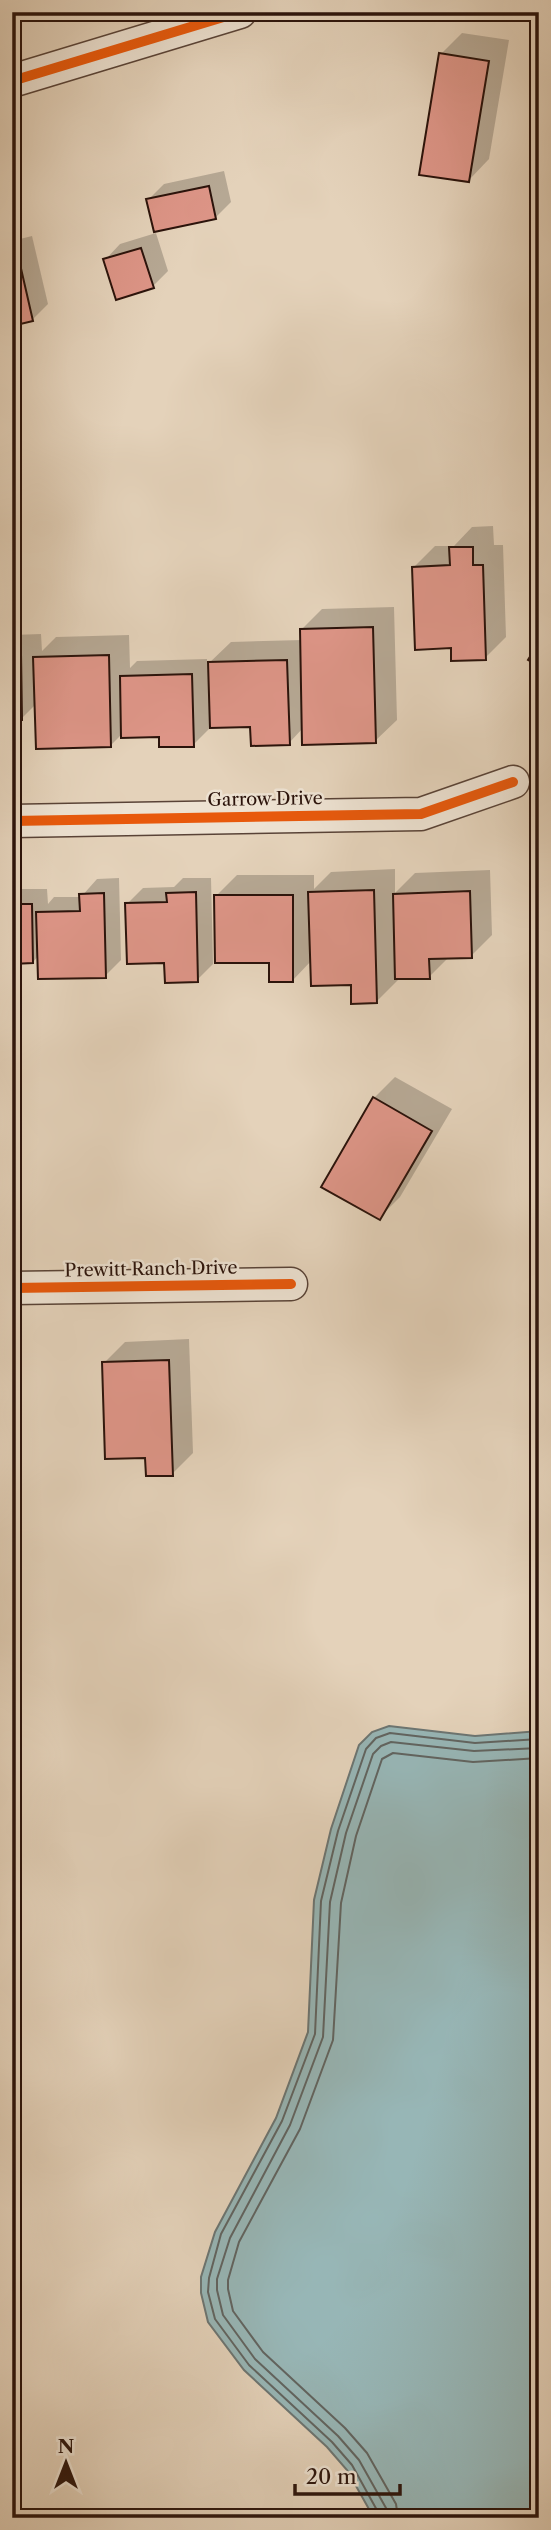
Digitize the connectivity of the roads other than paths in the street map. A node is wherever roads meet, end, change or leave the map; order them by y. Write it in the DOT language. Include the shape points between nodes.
graph roads {
  1 [pos="240,12"];
  2 [pos="12,81"];
  3 [pos="513,782"];
  4 [pos="12,821"];
  5 [pos="290,1284"];
  6 [pos="12,1288"];
  1 -- 2 [label="street"];
  3 -- 4 [label="street, Garrow Drive" via="421,814"];
  5 -- 6 [label="street, Prewitt Ranch Drive"];
}
